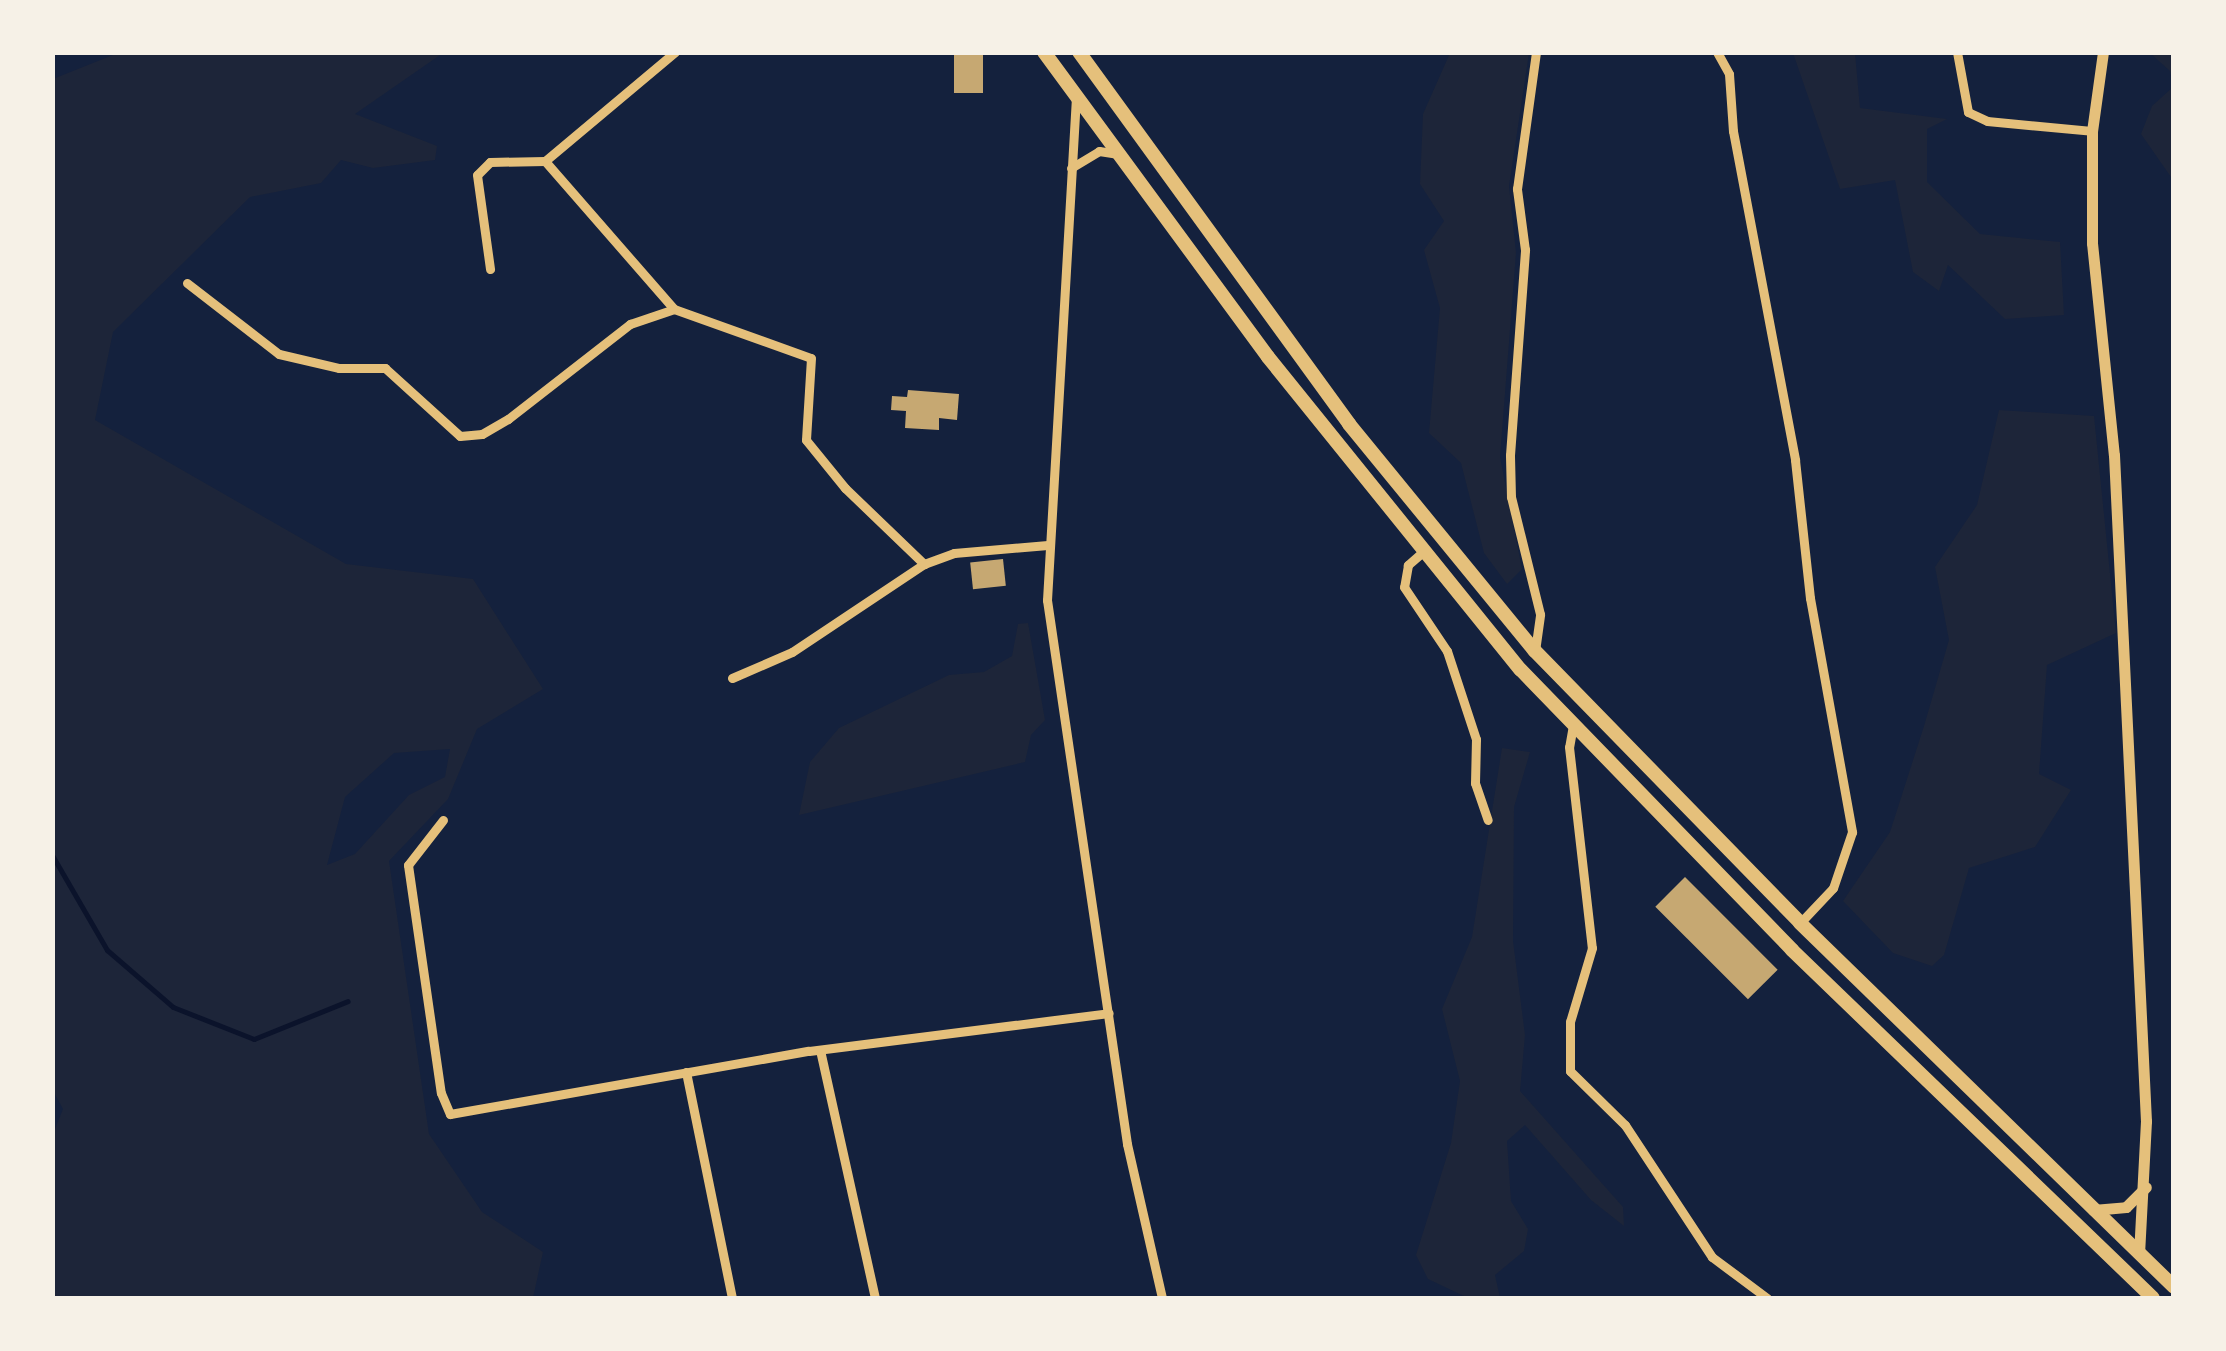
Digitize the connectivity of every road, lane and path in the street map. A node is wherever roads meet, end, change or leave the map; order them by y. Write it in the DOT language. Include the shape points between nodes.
graph roads {
  1 [pos="674,52"];
  2 [pos="1044,52"];
  3 [pos="1078,52"];
  4 [pos="1536,52"];
  5 [pos="1717,52"];
  6 [pos="1957,52"];
  7 [pos="2103,52"];
  8 [pos="1076,94"];
  9 [pos="2092,131"];
  10 [pos="1124,158"];
  11 [pos="545,161"];
  12 [pos="1071,168"];
  13 [pos="490,269"];
  14 [pos="188,283"];
  15 [pos="674,309"];
  16 [pos="1048,545"];
  17 [pos="1425,550"];
  18 [pos="924,564"];
  19 [pos="1535,651"];
  20 [pos="732,678"];
  21 [pos="1573,725"];
  22 [pos="443,820"];
  23 [pos="1488,820"];
  24 [pos="1800,923"];
  25 [pos="1109,1014"];
  26 [pos="820,1050"];
  27 [pos="686,1072"];
  28 [pos="2146,1187"];
  29 [pos="2093,1210"];
  30 [pos="2139,1253"];
  31 [pos="2174,1287"];
  32 [pos="732,1298"];
  33 [pos="876,1298"];
  34 [pos="1162,1298"];
  35 [pos="1767,1298"];
  36 [pos="2152,1298"];
  1 -- 11 [label="street"];
  2 -- 8 [label="main road"];
  3 -- 19 [label="main road" via="1349,424"];
  4 -- 19 [label="street" via="1517,189 1525,250 1510,456 1510,497 1540,614"];
  5 -- 24 [label="street" via="1728,74 1732,131 1796,460 1810,598 1852,832 1833,888"];
  6 -- 9 [label="street" via="1968,112 1987,121"];
  7 -- 9 [label="street"];
  8 -- 10 [label="main road"];
  8 -- 12 [label="street"];
  9 -- 28 [label="street" via="2092,243 2114,472"];
  10 -- 12 [label="street" via="1099,151"];
  10 -- 17 [label="main road" via="1268,357"];
  11 -- 13 [label="street" via="490,162 477,175"];
  11 -- 15 [label="street"];
  12 -- 16 [label="street"];
  14 -- 15 [label="street" via="279,354 340,368 385,368 460,436 482,434 508,419 630,324"];
  15 -- 18 [label="street" via="811,358 806,440"];
  16 -- 18 [label="street" via="954,553"];
  16 -- 25 [label="street" via="1048,600 1069,767"];
  17 -- 21 [label="main road"];
  17 -- 23 [label="street" via="1408,565 1404,587 1447,651 1476,739 1475,782"];
  18 -- 20 [label="street" via="792,652"];
  19 -- 24 [label="main road"];
  21 -- 35 [label="street" via="1569,747 1592,948 1570,1022 1570,1072 1624,1125 1712,1257"];
  21 -- 36 [label="main road" via="1792,950"];
  22 -- 27 [label="street" via="408,865 441,1093 450,1114"];
  24 -- 29 [label="main road"];
  25 -- 26 [label="street"];
  25 -- 34 [label="street" via="1127,1144"];
  26 -- 27 [label="street"];
  26 -- 33 [label="street"];
  27 -- 32 [label="street"];
  28 -- 29 [label="street" via="2126,1208"];
  28 -- 30 [label="street"];
  29 -- 30 [label="main road"];
  30 -- 31 [label="main road"];
}
